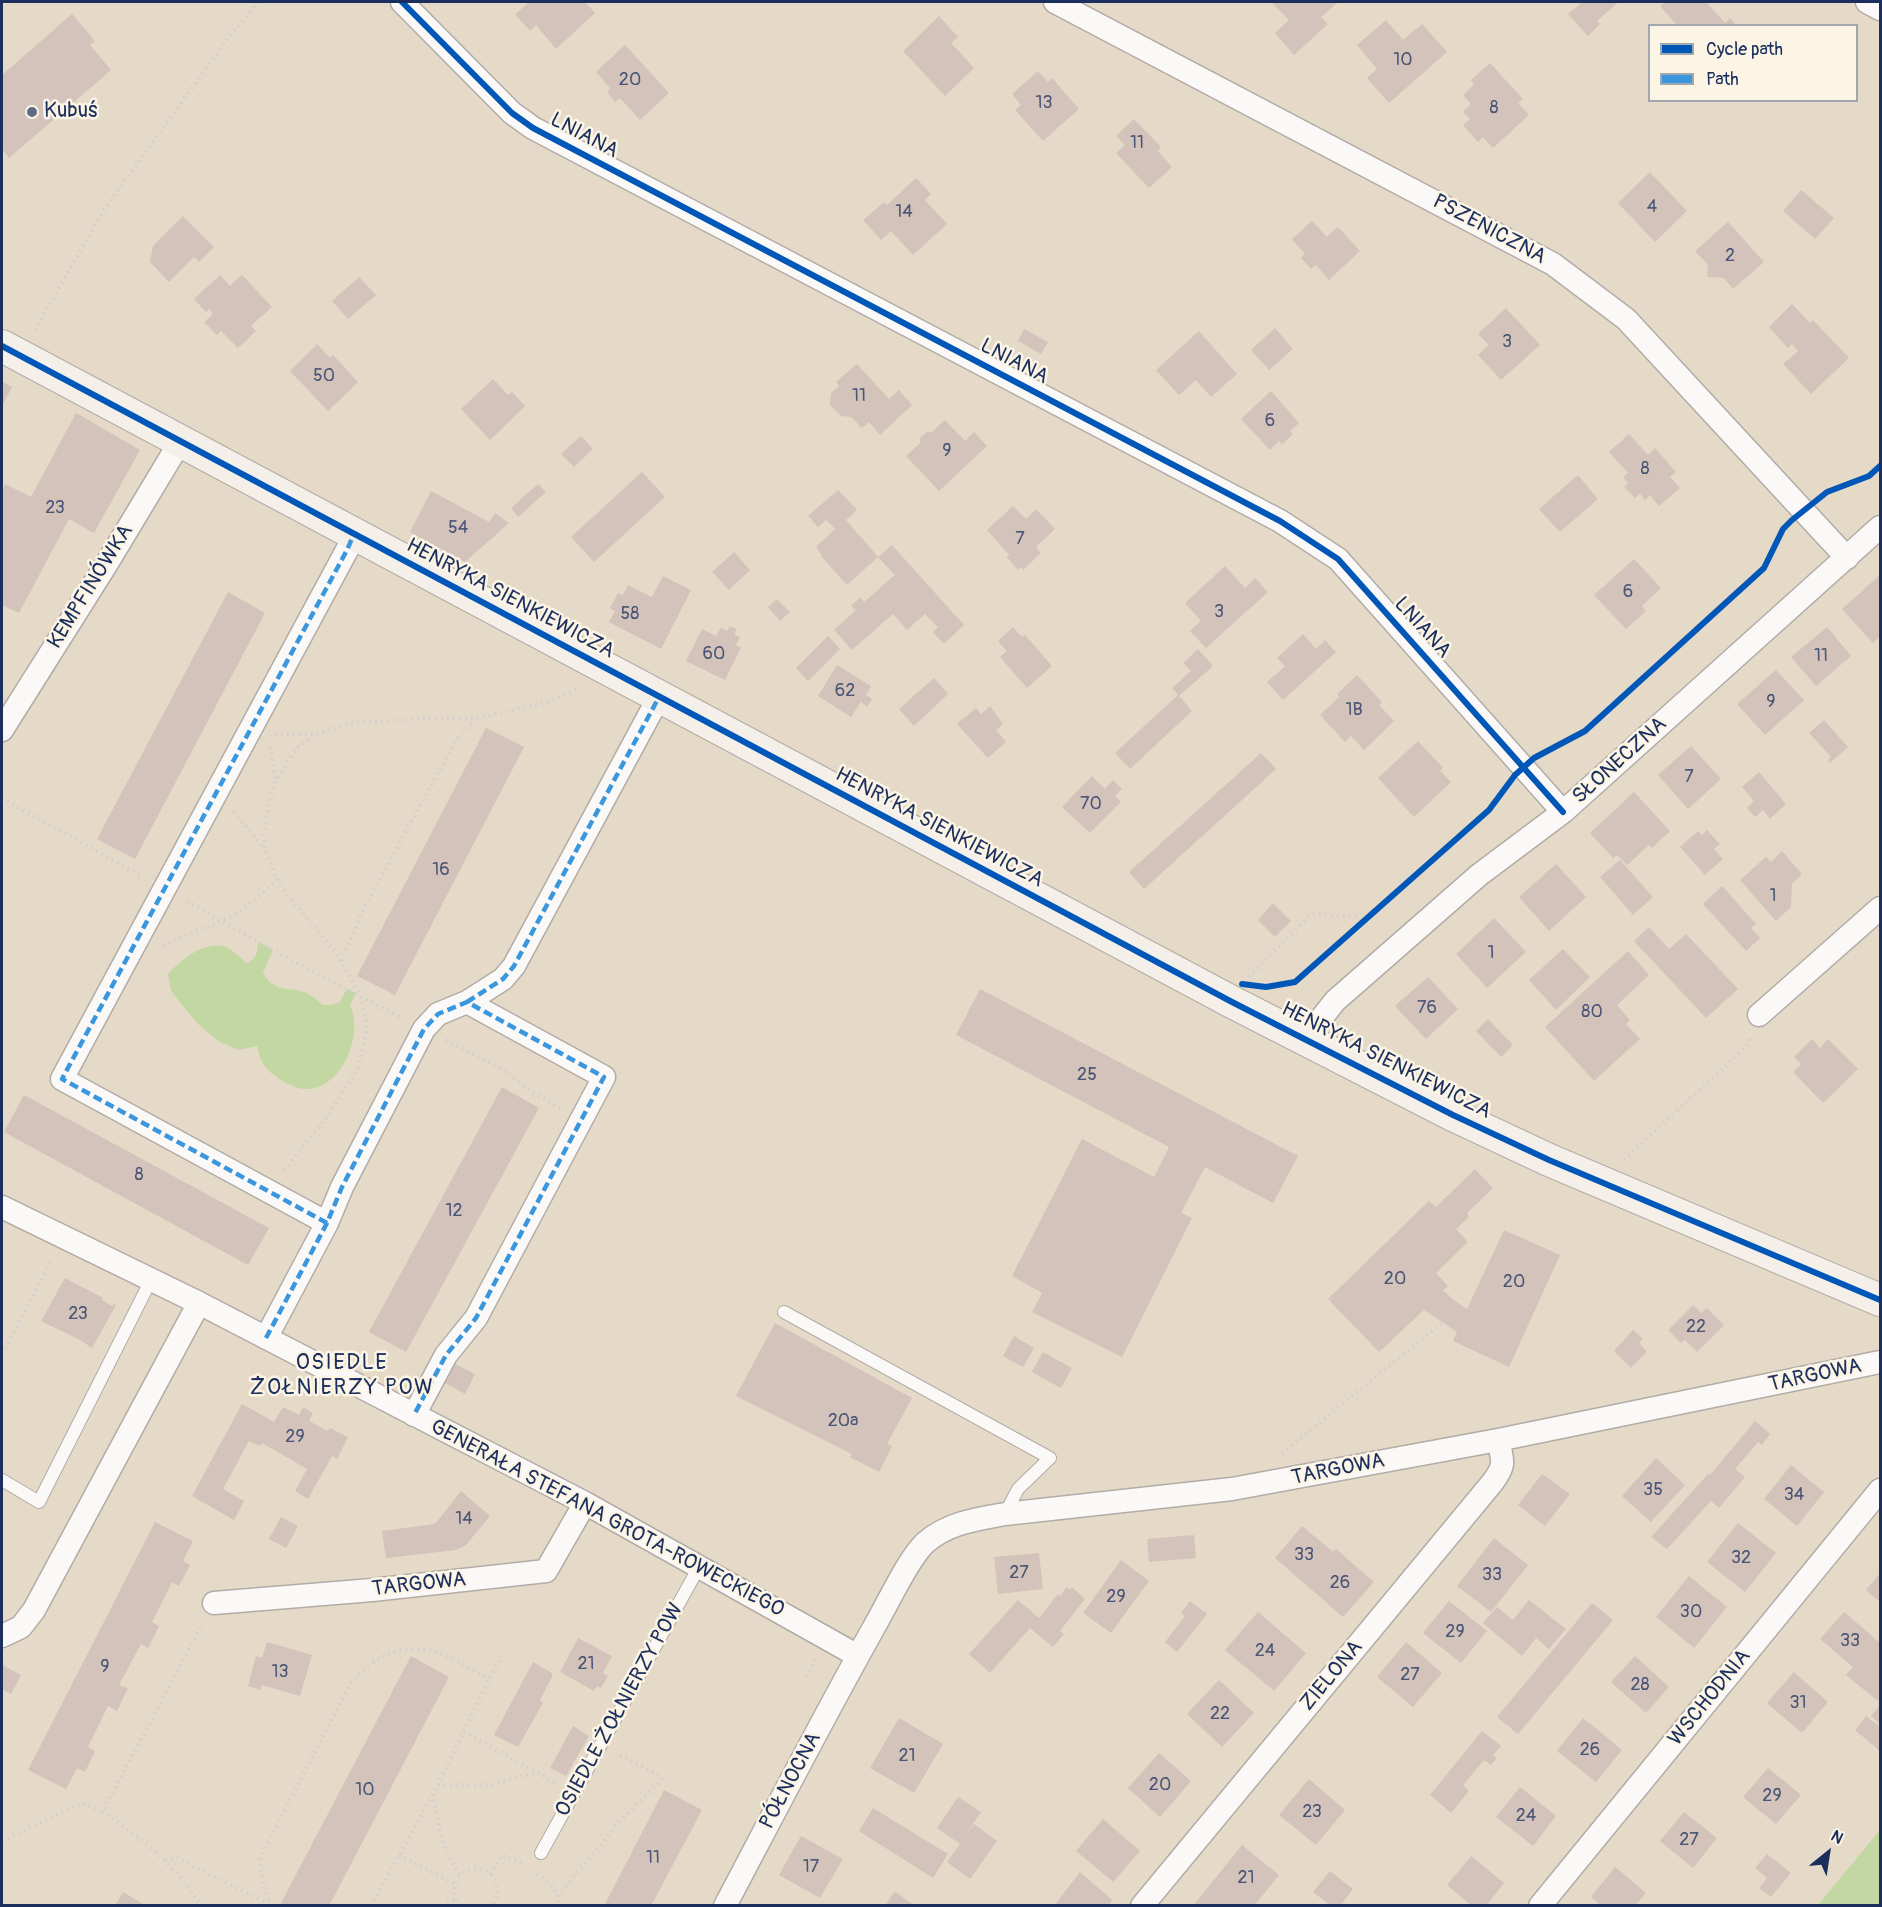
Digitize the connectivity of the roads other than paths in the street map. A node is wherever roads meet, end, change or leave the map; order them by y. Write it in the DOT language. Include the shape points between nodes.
graph roads {
  1 [pos="402,2"];
  2 [pos="1055,2"];
  3 [pos="1867,2"];
  4 [pos="1881,9"];
  5 [pos="16,342"];
  6 [pos="180,442"];
  7 [pos="1881,527"];
  8 [pos="354,534"];
  9 [pos="1846,558"];
  10 [pos="659,697"];
  11 [pos="2,730"];
  12 [pos="1563,812"];
  13 [pos="1881,908"];
  14 [pos="467,1002"];
  15 [pos="1759,1015"];
  16 [pos="1305,1039"];
  17 [pos="2,1208"];
  18 [pos="327,1223"];
  19 [pos="151,1280"];
  20 [pos="1881,1300"];
  21 [pos="199,1303"];
  22 [pos="784,1312"];
  23 [pos="266,1338"];
  24 [pos="1881,1362"];
  25 [pos="414,1415"];
  26 [pos="1498,1440"];
  27 [pos="2,1480"];
  28 [pos="1881,1490"];
  29 [pos="585,1503"];
  30 [pos="1005,1514"];
  31 [pos="699,1567"];
  32 [pos="214,1603"];
  33 [pos="2,1636"];
  34 [pos="858,1656"];
  35 [pos="541,1853"];
  36 [pos="725,1905"];
  37 [pos="1142,1905"];
  38 [pos="1540,1905"];
  1 -- 12 [label="street, LNIANA" via="512,113 533,128 1280,521 1338,559"];
  2 -- 9 [label="street, PSZENICZNA" via="1553,264 1626,319"];
  3 -- 4 [label="street"];
  5 -- 6 [label="street, HENRYKA SIENKIEWICZA"];
  6 -- 8 [label="street, HENRYKA SIENKIEWICZA"];
  6 -- 11 [label="street, KEMPFINÓWKA"];
  7 -- 9 [label="street, SŁONECZNA"];
  8 -- 10 [label="street, HENRYKA SIENKIEWICZA"];
  8 -- 18 [label="street" via="259,732 217,791 62,1079"];
  9 -- 12 [label="street, SŁONECZNA"];
  10 -- 14 [label="street" via="514,966 502,979"];
  10 -- 16 [label="street, HENRYKA SIENKIEWICZA"];
  12 -- 16 [label="street, SŁONECZNA" via="1479,875 1335,1001"];
  13 -- 15 [label="street"];
  14 -- 18 [label="street" via="438,1014 424,1029"];
  14 -- 25 [label="street" via="604,1077 476,1318 446,1355"];
  16 -- 20 [label="street, HENRYKA SIENKIEWICZA" via="1549,1160"];
  17 -- 19 [label="street, GENERAŁA STEFANA GROTA-ROWECKIEGO"];
  18 -- 23 [label="street"];
  19 -- 21 [label="street, GENERAŁA STEFANA GROTA-ROWECKIEGO"];
  19 -- 27 [label="lane" via="39,1502"];
  21 -- 23 [label="street, GENERAŁA STEFANA GROTA-ROWECKIEGO"];
  21 -- 33 [label="street" via="34,1610 21,1627"];
  22 -- 30 [label="lane" via="1050,1458 1018,1490"];
  23 -- 25 [label="street, GENERAŁA STEFANA GROTA-ROWECKIEGO"];
  24 -- 26 [label="street, TARGOWA"];
  25 -- 29 [label="street, GENERAŁA STEFANA GROTA-ROWECKIEGO"];
  26 -- 30 [label="street, TARGOWA" via="1232,1489"];
  26 -- 37 [label="street, ZIELONA" via="1502,1470"];
  28 -- 38 [label="street, WSCHODNIA"];
  29 -- 31 [label="street, GENERAŁA STEFANA GROTA-ROWECKIEGO"];
  29 -- 32 [label="street, TARGOWA" via="546,1571"];
  30 -- 34 [label="street, TARGOWA" via="968,1521 942,1531 924,1544"];
  31 -- 34 [label="street, GENERAŁA STEFANA GROTA-ROWECKIEGO"];
  31 -- 35 [label="lane, OSIEDLE ŻOŁNIERZY POW"];
  34 -- 36 [label="street, PÓŁNOCNA"];
}
